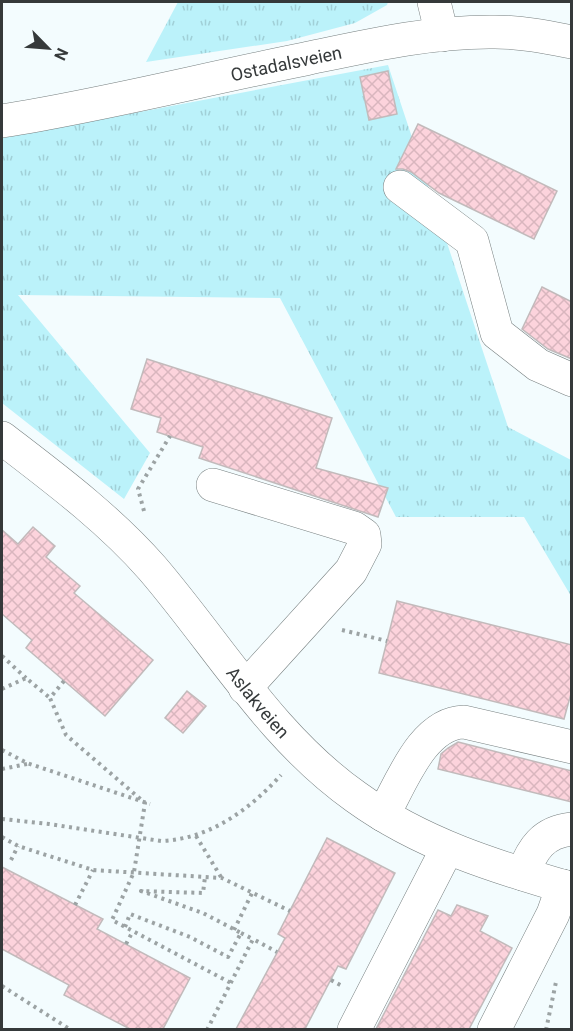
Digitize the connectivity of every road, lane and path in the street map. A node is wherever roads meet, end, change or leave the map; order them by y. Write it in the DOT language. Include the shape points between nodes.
graph roads {
  1 [pos="434,2"];
  2 [pos="442,35"];
  3 [pos="572,42"];
  4 [pos="2,121"];
  5 [pos="400,187"];
  6 [pos="572,380"];
  7 [pos="170,436"];
  8 [pos="2,438"];
  9 [pos="213,485"];
  10 [pos="144,512"];
  11 [pos="306,621"];
  12 [pos="387,641"];
  13 [pos="2,656"];
  14 [pos="26,678"];
  15 [pos="64,681"];
  16 [pos="246,688"];
  17 [pos="2,689"];
  18 [pos="50,698"];
  19 [pos="572,747"];
  20 [pos="2,750"];
  21 [pos="27,763"];
  22 [pos="2,769"];
  23 [pos="285,770"];
  24 [pos="145,803"];
  25 [pos="150,804"];
  26 [pos="383,815"];
  27 [pos="2,819"];
  28 [pos="572,829"];
  29 [pos="196,836"];
  30 [pos="2,837"];
  31 [pos="139,838"];
  32 [pos="18,846"];
  33 [pos="447,849"];
  34 [pos="11,860"];
  35 [pos="93,870"];
  36 [pos="134,872"];
  37 [pos="523,874"];
  38 [pos="205,877"];
  39 [pos="222,878"];
  40 [pos="567,888"];
  41 [pos="252,893"];
  42 [pos="75,905"];
  43 [pos="290,911"];
  44 [pos="125,927"];
  45 [pos="234,930"];
  46 [pos="133,931"];
  47 [pos="241,933"];
  48 [pos="253,939"];
  49 [pos="126,944"];
  50 [pos="277,952"];
  51 [pos="331,980"];
  52 [pos="231,983"];
  53 [pos="2,986"];
  54 [pos="346,987"];
  55 [pos="71,1029"];
  56 [pos="207,1029"];
  57 [pos="354,1029"];
  58 [pos="494,1029"];
  1 -- 2 [label="street"];
  2 -- 3 [label="street, Ostadalsveien" via="495,32"];
  2 -- 4 [label="street, Ostadalsveien" via="363,47"];
  5 -- 6 [label="street" via="472,241 497,333 538,365"];
  7 -- 10 [label="path" via="138,489"];
  8 -- 16 [label="street, Aslakveien" via="119,533"];
  9 -- 11 [label="street" via="354,528 364,535 365,544 351,570"];
  11 -- 12 [label="path"];
  11 -- 16 [label="street"];
  13 -- 14 [label="path"];
  14 -- 17 [label="path"];
  14 -- 18 [label="path"];
  15 -- 18 [label="path"];
  16 -- 26 [label="street, Aslakveien" via="286,737 327,775"];
  18 -- 24 [label="path" via="66,735"];
  19 -- 26 [label="street" via="464,722 452,723 438,730 419,751"];
  20 -- 21 [label="path"];
  21 -- 22 [label="path"];
  21 -- 24 [label="path"];
  23 -- 29 [label="path" via="235,816"];
  24 -- 25 [label="path"];
  24 -- 31 [label="path"];
  26 -- 33 [label="street, Aslakveien"];
  27 -- 31 [label="path"];
  28 -- 37 [label="street" via="542,840 530,855"];
  29 -- 31 [label="path" via="174,840"];
  29 -- 39 [label="path"];
  30 -- 32 [label="path"];
  31 -- 36 [label="path"];
  32 -- 34 [label="path"];
  32 -- 35 [label="path"];
  33 -- 37 [label="street, Aslakveien"];
  33 -- 57 [label="street"];
  35 -- 36 [label="path"];
  35 -- 42 [label="path"];
  36 -- 38 [label="path"];
  36 -- 44 [label="path" via="111,920"];
  37 -- 40 [label="street, Aslakveien"];
  38 -- 39 [label="path"];
  38 -- 45 [label="path" via="203,893 141,891 203,913"];
  39 -- 41 [label="path"];
  40 -- 58 [label="street"];
  41 -- 43 [label="path"];
  41 -- 45 [label="path"];
  44 -- 46 [label="path"];
  44 -- 47 [label="path" via="130,914 190,937 228,957"];
  45 -- 47 [label="path"];
  46 -- 49 [label="path"];
  46 -- 52 [label="path"];
  47 -- 48 [label="path"];
  48 -- 50 [label="path"];
  48 -- 52 [label="path"];
  51 -- 54 [label="path"];
  52 -- 56 [label="path"];
  53 -- 55 [label="path"];
}
